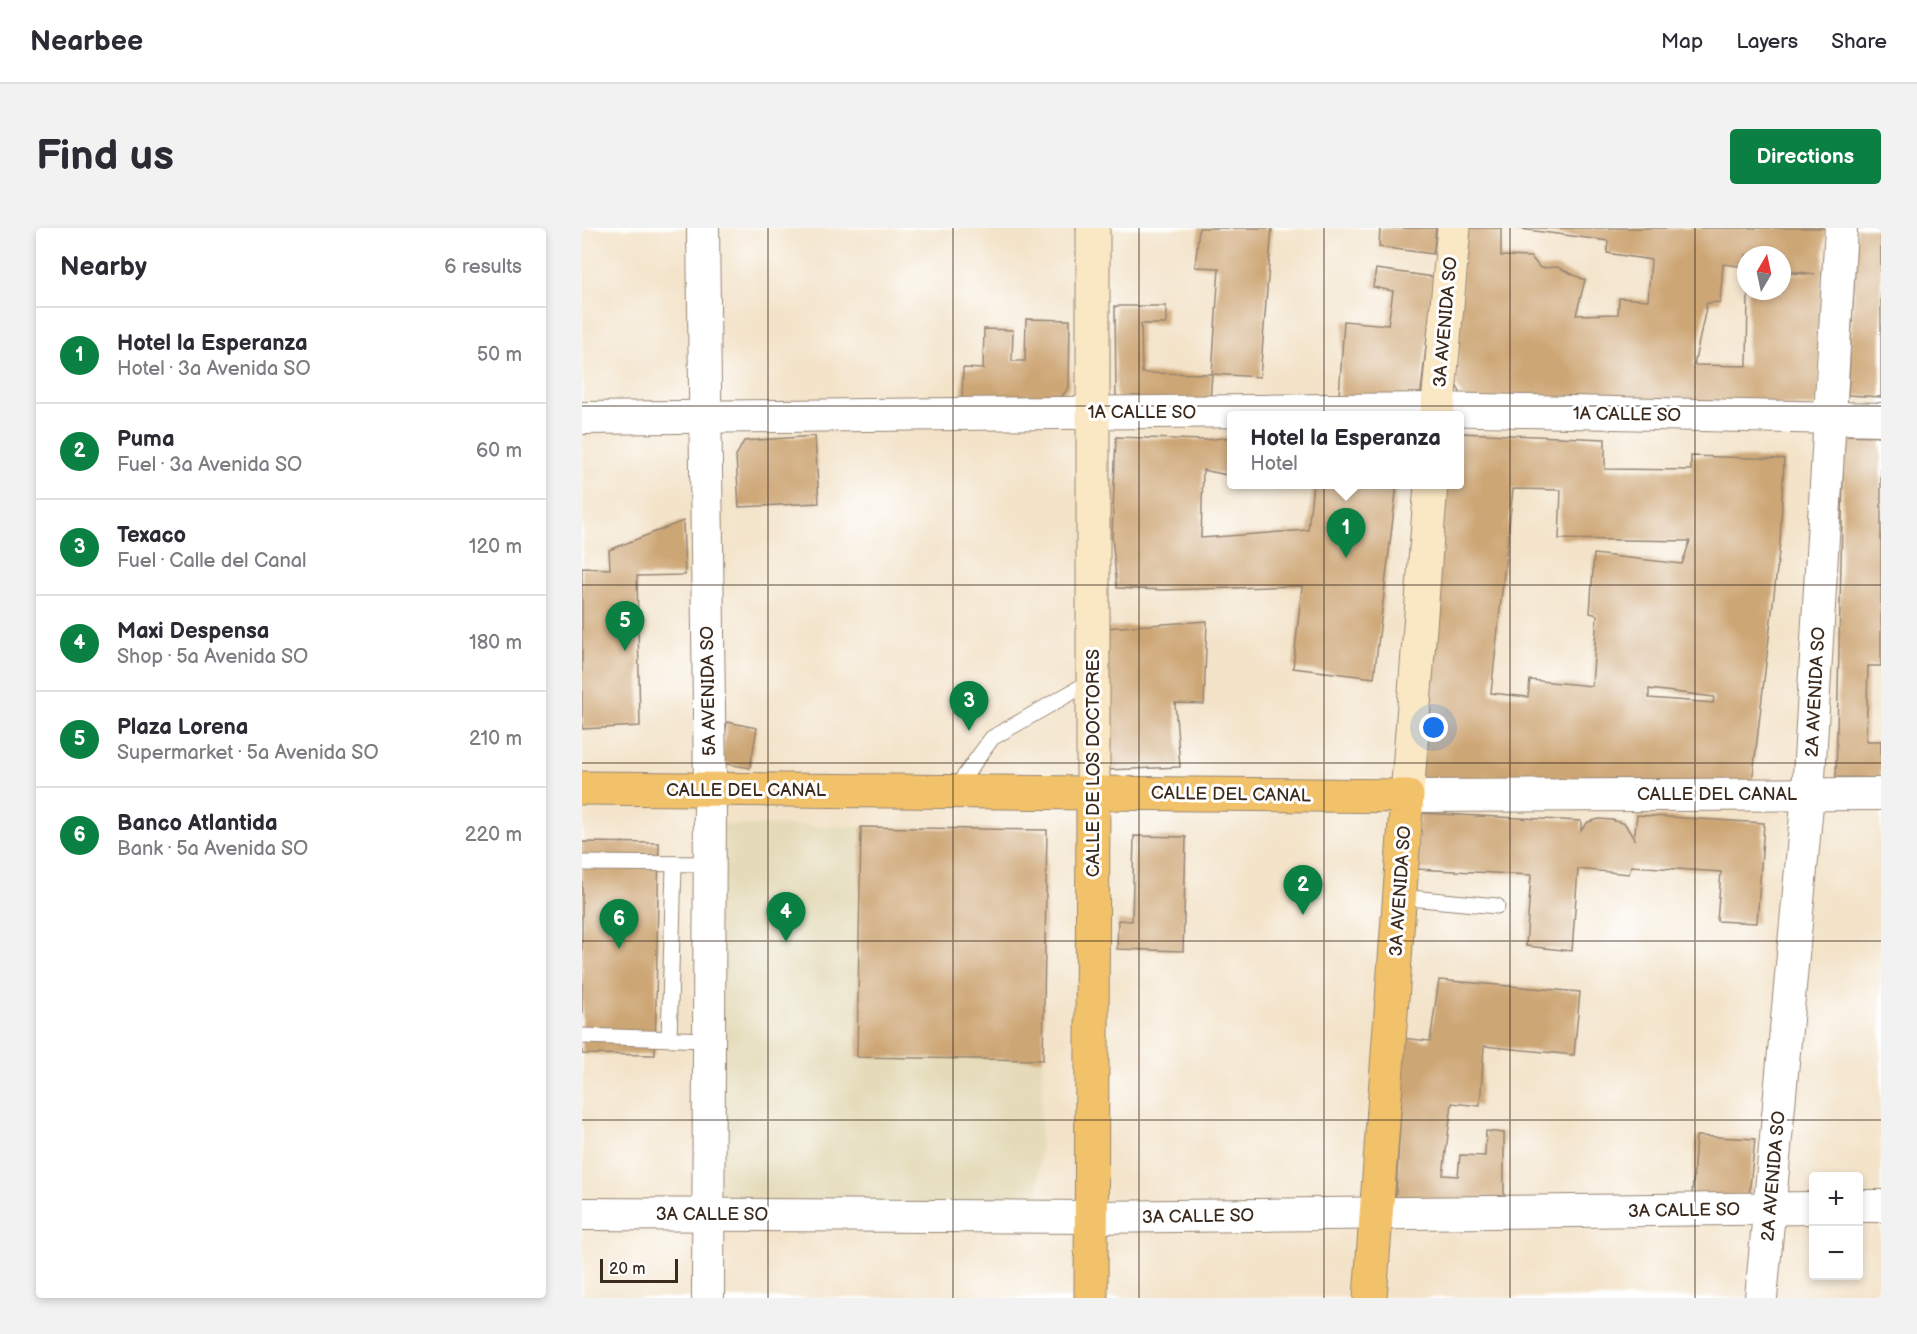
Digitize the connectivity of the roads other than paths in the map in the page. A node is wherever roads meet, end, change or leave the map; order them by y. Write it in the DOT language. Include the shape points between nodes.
graph roads {
  1 [pos="703,228"];
  2 [pos="1093,228"];
  3 [pos="1454,228"];
  4 [pos="1841,228"];
  5 [pos="1437,411"];
  6 [pos="1093,412"];
  7 [pos="1227,412"];
  8 [pos="1464,412"];
  9 [pos="704,415"];
  10 [pos="582,418"];
  11 [pos="1831,419"];
  12 [pos="1881,419"];
  13 [pos="1431,489"];
  14 [pos="1093,680"];
  15 [pos="582,788"];
  16 [pos="710,790"];
  17 [pos="953,792"];
  18 [pos="1093,793"];
  19 [pos="1808,794"];
  20 [pos="1881,794"];
  21 [pos="1407,796"];
  22 [pos="582,864"];
  23 [pos="709,864"];
  24 [pos="674,866"];
  25 [pos="1399,897"];
  26 [pos="1497,906"];
  27 [pos="582,1036"];
  28 [pos="669,1039"];
  29 [pos="710,1040"];
  30 [pos="1863,1206"];
  31 [pos="1881,1206"];
  32 [pos="1809,1208"];
  33 [pos="1769,1209"];
  34 [pos="582,1214"];
  35 [pos="710,1214"];
  36 [pos="1376,1214"];
  37 [pos="1091,1217"];
  38 [pos="708,1298"];
  39 [pos="1091,1298"];
  40 [pos="1371,1298"];
  41 [pos="1761,1298"];
  1 -- 9 [label="street, 5A AVENIDA SO"];
  2 -- 6 [label="main road, CALLE DE LOS DOCTORES"];
  3 -- 5 [label="main road, 3A AVENIDA SO"];
  4 -- 11 [label="street, 2A AVENIDA SO"];
  6 -- 7 [label="street, 1A CALLE SO"];
  6 -- 9 [label="street, 1A CALLE SO"];
  6 -- 14 [label="main road, CALLE DE LOS DOCTORES"];
  8 -- 11 [label="street, 1A CALLE SO"];
  9 -- 10 [label="street, 1A CALLE SO"];
  9 -- 16 [label="street, 5A AVENIDA SO"];
  11 -- 12 [label="street, 1A CALLE SO"];
  11 -- 19 [label="street, 2A AVENIDA SO"];
  13 -- 21 [label="main road, 3A AVENIDA SO"];
  14 -- 17 [label="lane" via="992,738"];
  14 -- 18 [label="main road, CALLE DE LOS DOCTORES"];
  15 -- 16 [label="highway, CALLE DEL CANAL"];
  16 -- 17 [label="highway, CALLE DEL CANAL"];
  16 -- 23 [label="street, 5A AVENIDA SO"];
  17 -- 18 [label="highway, CALLE DEL CANAL"];
  18 -- 21 [label="highway, CALLE DEL CANAL"];
  18 -- 37 [label="highway, CALLE DE LOS DOCTORES"];
  19 -- 20 [label="street, CALLE DEL CANAL"];
  19 -- 21 [label="street, CALLE DEL CANAL"];
  19 -- 33 [label="street, 2A AVENIDA SO"];
  21 -- 25 [label="highway, 3A AVENIDA SO"];
  22 -- 24 [label="lane"];
  23 -- 24 [label="lane"];
  23 -- 29 [label="street, 5A AVENIDA SO"];
  24 -- 28 [label="lane"];
  25 -- 26 [label="lane"];
  25 -- 36 [label="highway, 3A AVENIDA SO"];
  27 -- 28 [label="lane"];
  28 -- 29 [label="lane"];
  29 -- 35 [label="street, 5A AVENIDA SO"];
  30 -- 31 [label="street"];
  32 -- 33 [label="street, 3A CALLE SO"];
  33 -- 36 [label="street, 3A CALLE SO"];
  33 -- 41 [label="street, 2A AVENIDA SO"];
  34 -- 35 [label="street, 3A CALLE SO"];
  35 -- 37 [label="street, 3A CALLE SO"];
  35 -- 38 [label="street, 5A AVENIDA SO"];
  36 -- 37 [label="street, 3A CALLE SO"];
  36 -- 40 [label="highway, 3A AVENIDA SO"];
  37 -- 39 [label="highway, CALLE DE LOS DOCTORES"];
}
